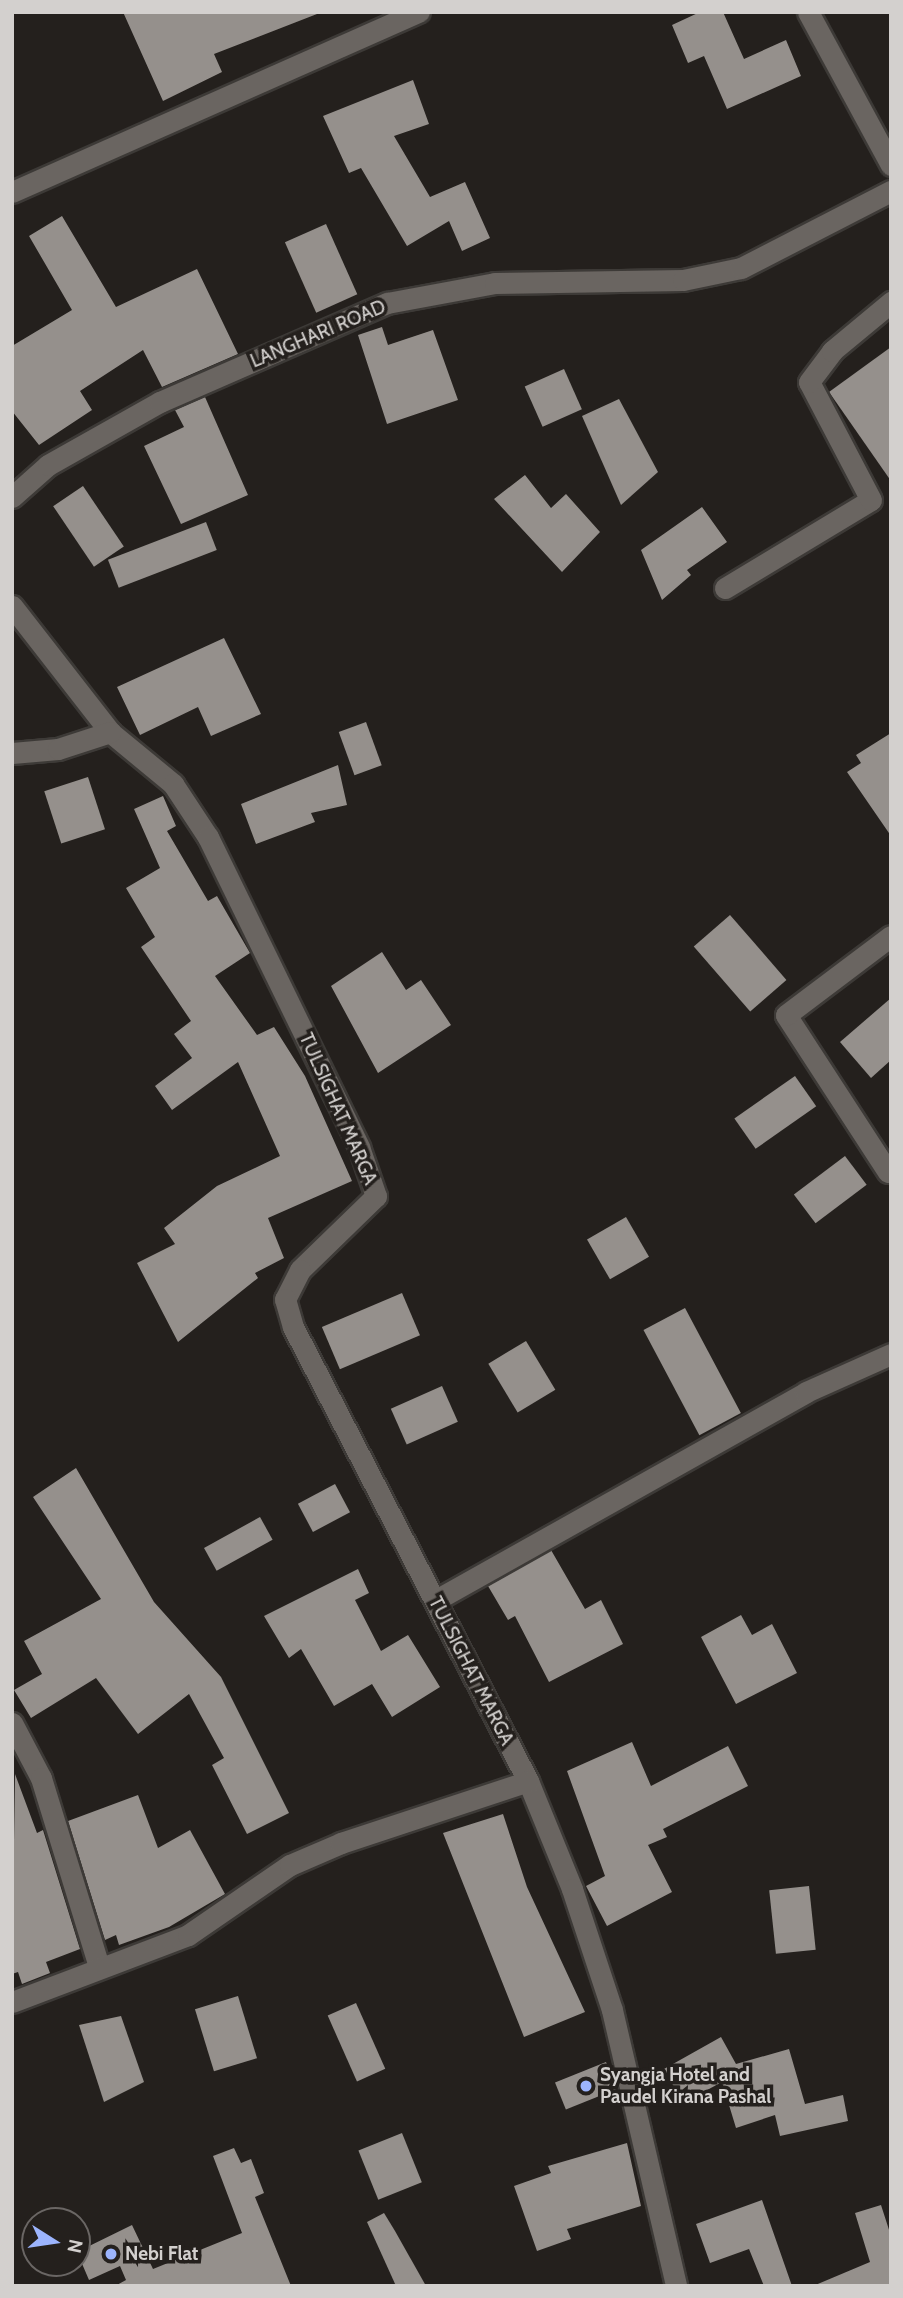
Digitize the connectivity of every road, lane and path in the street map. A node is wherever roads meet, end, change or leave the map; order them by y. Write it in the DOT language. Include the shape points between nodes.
graph roads {
  1 [pos="419,12"];
  2 [pos="808,12"];
  3 [pos="891,165"];
  4 [pos="891,191"];
  5 [pos="12,192"];
  6 [pos="891,302"];
  7 [pos="12,497"];
  8 [pos="725,589"];
  9 [pos="12,606"];
  10 [pos="110,732"];
  11 [pos="12,753"];
  12 [pos="891,936"];
  13 [pos="888,1172"];
  14 [pos="891,1354"];
  15 [pos="436,1600"];
  16 [pos="12,1723"];
  17 [pos="528,1782"];
  18 [pos="99,1966"];
  19 [pos="12,2002"];
  20 [pos="676,2286"];
  1 -- 5 [label="street"];
  2 -- 3 [label="street"];
  4 -- 7 [label="street, LANGHARI ROAD" via="741,268 683,279 495,283 387,303 160,402 48,465"];
  6 -- 8 [label="street" via="832,351 809,382 871,500"];
  9 -- 10 [label="street, TULSIGHAT MARGA"];
  10 -- 11 [label="street" via="58,749"];
  10 -- 15 [label="street, TULSIGHAT MARGA" via="173,784 208,837 359,1147 376,1196 300,1270 285,1299 293,1327"];
  12 -- 13 [label="street" via="786,1015"];
  14 -- 15 [label="street" via="806,1392"];
  15 -- 17 [label="street, TULSIGHAT MARGA"];
  16 -- 18 [label="street" via="41,1778"];
  17 -- 18 [label="street" via="316,1854 248,1891 188,1935"];
  17 -- 20 [label="street, TULSIGHAT MARGA" via="612,2010"];
  18 -- 19 [label="street"];
}
